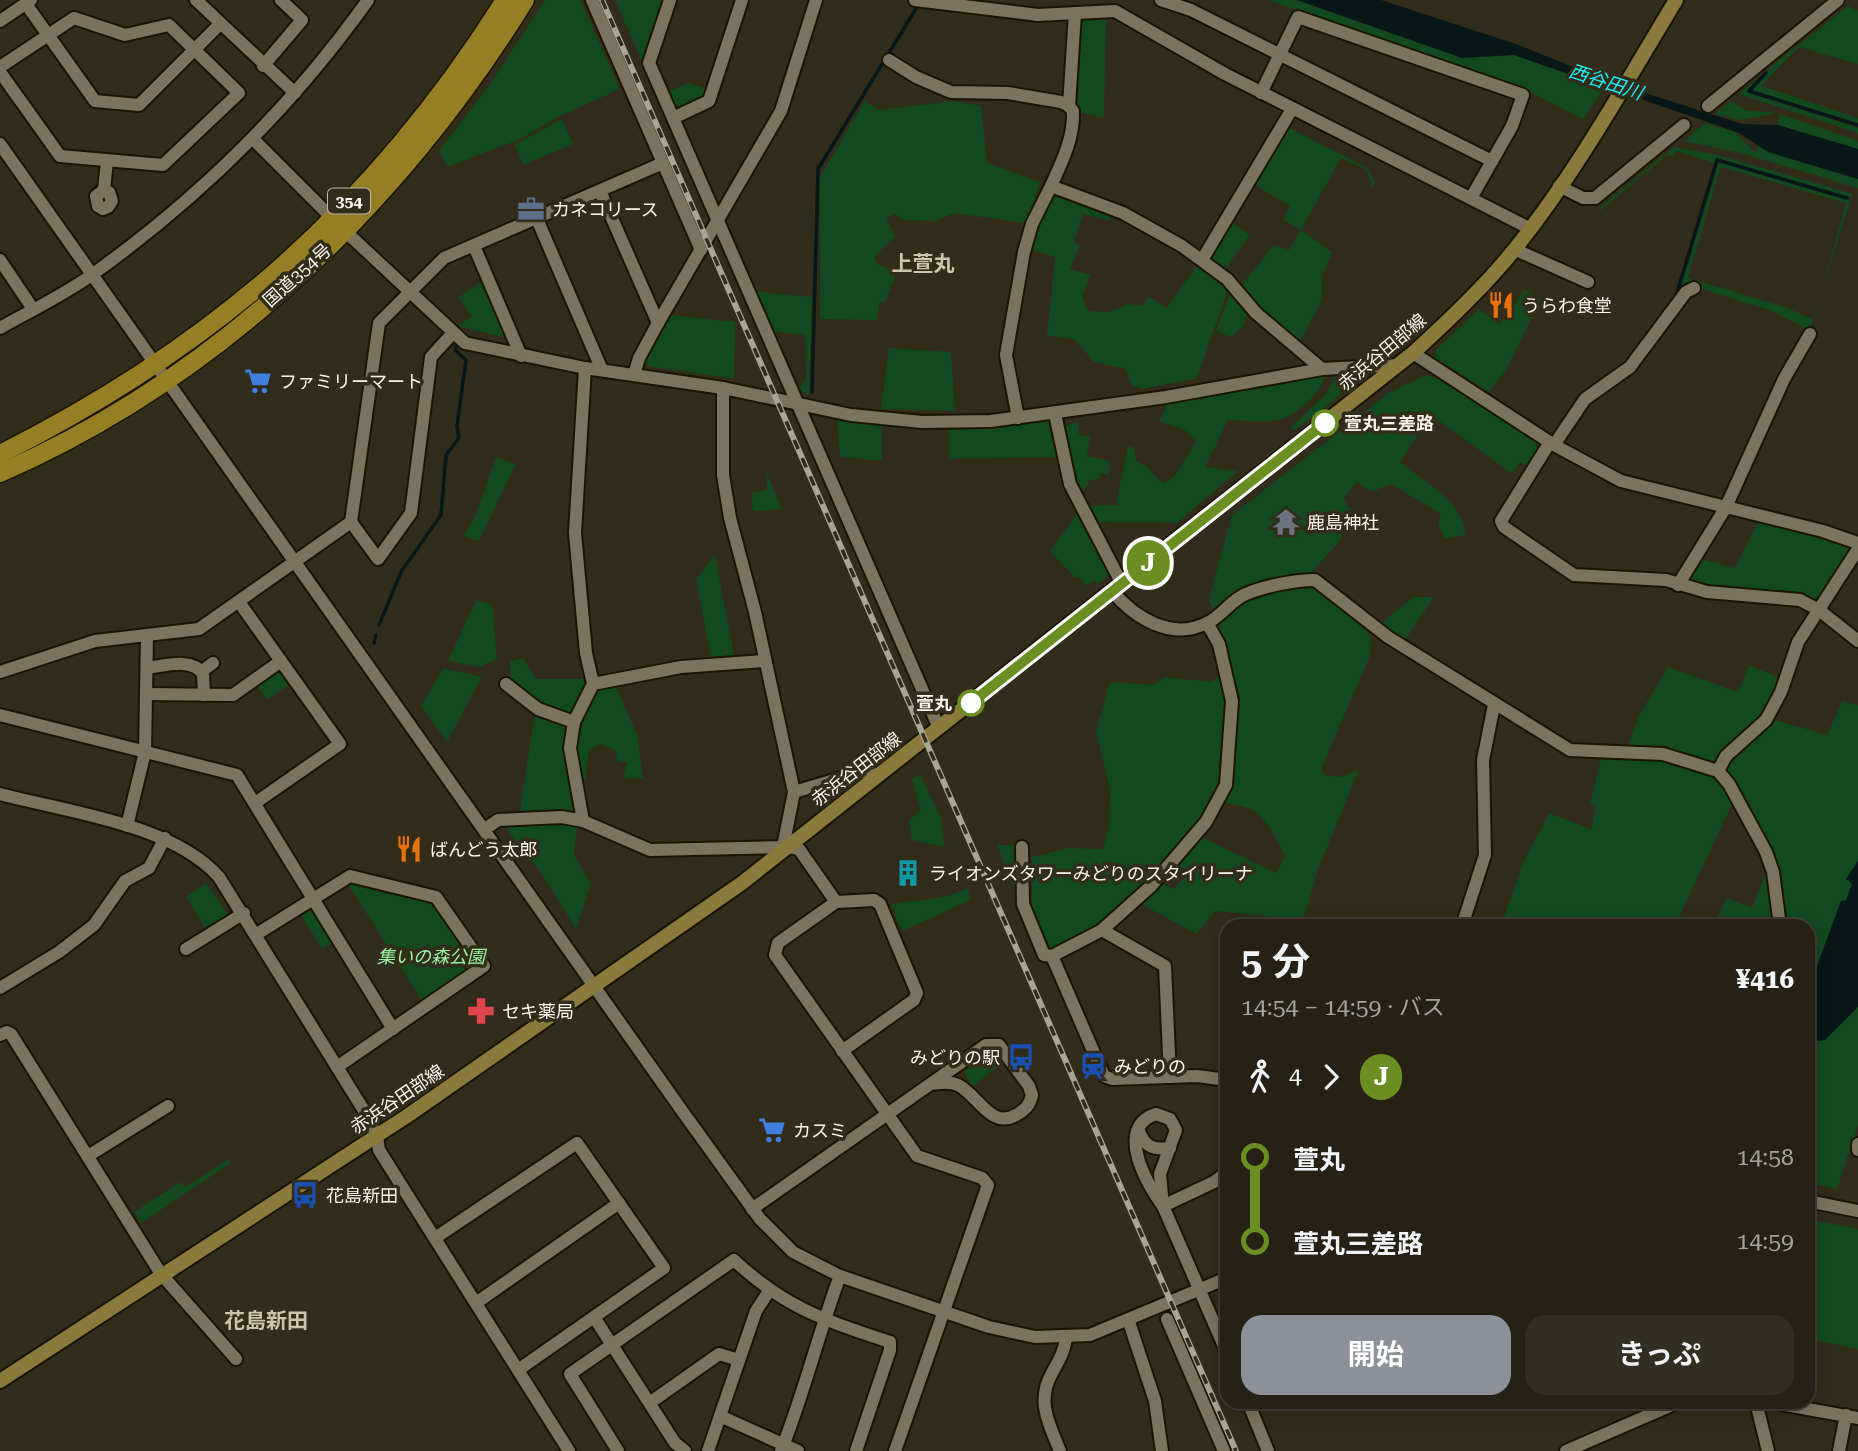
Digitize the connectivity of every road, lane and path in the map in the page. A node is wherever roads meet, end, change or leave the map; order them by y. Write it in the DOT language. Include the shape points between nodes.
graph roads {
  1 [pos="196,0"];
  2 [pos="281,0"];
  3 [pos="368,0"];
  4 [pos="505,0"];
  5 [pos="525,0"];
  6 [pos="592,0"];
  7 [pos="670,0"];
  8 [pos="742,0"];
  9 [pos="816,0"];
  10 [pos="915,0"];
  11 [pos="1161,0"];
  12 [pos="1676,0"];
  13 [pos="1838,0"];
  14 [pos="28,2"];
  15 [pos="1005,5"];
  16 [pos="1075,13"];
  17 [pos="0,21"];
  18 [pos="220,24"];
  19 [pos="47,36"];
  20 [pos="194,50"];
  21 [pos="1280,55"];
  22 [pos="889,60"];
  23 [pos="263,66"];
  24 [pos="0,67"];
  25 [pos="0,72"];
  26 [pos="295,93"];
  27 [pos="1261,93"];
  28 [pos="1069,106"];
  29 [pos="1708,106"];
  30 [pos="1292,108"];
  31 [pos="673,118"];
  32 [pos="1684,125"];
  33 [pos="253,139"];
  34 [pos="0,144"];
  35 [pos="107,161"];
  36 [pos="1492,161"];
  37 [pos="663,163"];
  38 [pos="1051,186"];
  39 [pos="1559,187"];
  40 [pos="104,190"];
  41 [pos="600,191"];
  42 [pos="1471,198"];
  43 [pos="537,219"];
  44 [pos="718,220"];
  45 [pos="339,225"];
  46 [pos="1529,228"];
  47 [pos="474,246"];
  48 [pos="1514,249"];
  49 [pos="701,250"];
  50 [pos="0,260"];
  51 [pos="1202,260"];
  52 [pos="92,274"];
  53 [pos="1588,282"];
  54 [pos="1694,288"];
  55 [pos="410,293"];
  56 [pos="33,309"];
  57 [pos="658,323"];
  58 [pos="0,328"];
  59 [pos="452,334"];
  60 [pos="1810,334"];
  61 [pos="1413,353"];
  62 [pos="521,356"];
  63 [pos="1398,365"];
  64 [pos="585,368"];
  65 [pos="1322,369"];
  66 [pos="602,370"];
  67 [pos="161,373"];
  68 [pos="634,375"];
  69 [pos="723,388"];
  70 [pos="796,403"];
  71 [pos="1055,414"];
  72 [pos="1018,418"];
  73 [pos="1552,443"];
  74 [pos="0,454"];
  75 [pos="0,473"];
  76 [pos="1726,507"];
  77 [pos="351,522"];
  78 [pos="1858,546"];
  79 [pos="296,561"];
  80 [pos="1678,585"];
  81 [pos="1117,588"];
  82 [pos="239,602"];
  83 [pos="1819,610"];
  84 [pos="1207,623"];
  85 [pos="147,636"];
  86 [pos="1858,641"];
  87 [pos="281,660"];
  88 [pos="764,660"];
  89 [pos="213,663"];
  90 [pos="147,668"];
  91 [pos="202,671"];
  92 [pos="0,672"];
  93 [pos="506,684"];
  94 [pos="593,684"];
  95 [pos="146,694"];
  96 [pos="204,695"];
  97 [pos="1494,705"];
  98 [pos="0,715"];
  99 [pos="574,722"];
  100 [pos="939,728"];
  101 [pos="145,752"];
  102 [pos="1718,771"];
  103 [pos="876,777"];
  104 [pos="794,792"];
  105 [pos="0,794"];
  106 [pos="256,803"];
  107 [pos="583,821"];
  108 [pos="127,826"];
  109 [pos="485,829"];
  110 [pos="165,838"];
  111 [pos="785,847"];
  112 [pos="1021,847"];
  113 [pos="313,898"];
  114 [pos="836,902"];
  115 [pos="244,913"];
  116 [pos="1464,919"];
  117 [pos="1779,919"];
  118 [pos="1102,930"];
  119 [pos="257,934"];
  120 [pos="186,949"];
  121 [pos="1052,956"];
  122 [pos="595,986"];
  123 [pos="0,988"];
  124 [pos="0,1019"];
  125 [pos="393,1029"];
  126 [pos="4,1033"];
  127 [pos="842,1051"];
  128 [pos="962,1062"];
  129 [pos="337,1067"];
  130 [pos="1170,1077"];
  131 [pos="1220,1079"];
  132 [pos="931,1084"];
  133 [pos="960,1086"];
  134 [pos="168,1107"];
  135 [pos="887,1115"];
  136 [pos="1139,1131"];
  137 [pos="377,1136"];
  138 [pos="1858,1144"];
  139 [pos="1170,1148"];
  140 [pos="1858,1150"];
  141 [pos="88,1156"];
  142 [pos="1220,1177"];
  143 [pos="1815,1202"];
  144 [pos="619,1203"];
  145 [pos="1163,1206"];
  146 [pos="752,1209"];
  147 [pos="1858,1211"];
  148 [pos="435,1238"];
  149 [pos="162,1274"];
  150 [pos="840,1276"];
  151 [pos="1220,1281"];
  152 [pos="1200,1290"];
  153 [pos="769,1291"];
  154 [pos="476,1303"];
  155 [pos="943,1310"];
  156 [pos="594,1317"];
  157 [pos="1167,1319"];
  158 [pos="823,1320"];
  159 [pos="1129,1322"];
  160 [pos="1220,1337"];
  161 [pos="1066,1338"];
  162 [pos="612,1345"];
  163 [pos="236,1359"];
  164 [pos="739,1360"];
  165 [pos="518,1370"];
  166 [pos="0,1381"];
  167 [pos="650,1402"];
  168 [pos="1251,1409"];
  169 [pos="1663,1409"];
  170 [pos="1758,1409"];
  171 [pos="1808,1409"];
  172 [pos="720,1416"];
  173 [pos="1852,1417"];
  174 [pos="782,1448"];
  175 [pos="569,1451"];
  176 [pos="618,1451"];
  177 [pos="685,1451"];
  178 [pos="708,1451"];
  179 [pos="798,1451"];
  180 [pos="856,1451"];
  181 [pos="895,1451"];
  182 [pos="1060,1451"];
  183 [pos="1162,1451"];
  184 [pos="1224,1451"];
  185 [pos="1268,1451"];
  186 [pos="1566,1451"];
  187 [pos="1768,1451"];
  188 [pos="1839,1451"];
  1 -- 18 [label="street"];
  2 -- 23 [label="street" via="302,20"];
  3 -- 26 [label="street"];
  4 -- 45 [label="highway, 国道354号 / 354" via="425,115"];
  5 -- 45 [label="highway, 国道354号 / 354" via="413,156"];
  6 -- 37 [label="street"];
  7 -- 31 [label="street" via="649,63"];
  8 -- 31 [label="street" via="709,101"];
  9 -- 44 [label="street" via="781,111"];
  10 -- 15 [label="street"];
  11 -- 21 [label="street" via="1191,10"];
  12 -- 39 [label="main road, 赤浜谷田部線"];
  13 -- 29 [label="street"];
  14 -- 17 [label="street"];
  14 -- 19 [label="street"];
  15 -- 16 [label="street" via="1038,15"];
  16 -- 27 [label="street" via="1115,11"];
  16 -- 28 [label="street"];
  18 -- 20 [label="street"];
  18 -- 23 [label="street"];
  19 -- 20 [label="street" via="74,18 125,34 169,26"];
  19 -- 20 [label="street" via="95,101 139,105"];
  19 -- 24 [label="street"];
  20 -- 35 [label="street" via="239,93 163,165"];
  21 -- 27 [label="street"];
  21 -- 36 [label="street"];
  21 -- 36 [label="street" via="1298,18 1523,95"];
  22 -- 28 [label="street" via="951,92 1008,93"];
  23 -- 26 [label="street"];
  25 -- 35 [label="street" via="60,156"];
  26 -- 33 [label="street"];
  27 -- 30 [label="street"];
  28 -- 38 [label="street" via="1073,116 1070,140"];
  30 -- 42 [label="street"];
  30 -- 51 [label="street"];
  31 -- 44 [label="street"];
  32 -- 39 [label="street" via="1595,198 1583,198"];
  33 -- 45 [label="street"];
  33 -- 52 [label="street" via="180,206"];
  34 -- 52 [label="street"];
  35 -- 40 [label="street"];
  36 -- 42 [label="street"];
  37 -- 41 [label="street"];
  37 -- 49 [label="street"];
  38 -- 51 [label="street" via="1123,213"];
  38 -- 72 [label="street" via="1024,252 1006,355"];
  39 -- 46 [label="main road, 赤浜谷田部線"];
  41 -- 43 [label="street"];
  41 -- 57 [label="street"];
  42 -- 46 [label="street"];
  43 -- 47 [label="street"];
  43 -- 66 [label="street"];
  44 -- 49 [label="street"];
  44 -- 70 [label="street"];
  45 -- 55 [label="street"];
  45 -- 67 [label="highway, 国道354号 / 354"];
  46 -- 48 [label="main road, 赤浜谷田部線"];
  47 -- 55 [label="street" via="444,258"];
  47 -- 62 [label="street"];
  48 -- 53 [label="street"];
  48 -- 61 [label="main road, 赤浜谷田部線"];
  49 -- 57 [label="street"];
  50 -- 56 [label="street"];
  51 -- 65 [label="street"];
  52 -- 56 [label="street"];
  52 -- 67 [label="street"];
  54 -- 73 [label="street" via="1686,292 1630,367 1585,399"];
  55 -- 59 [label="street"];
  55 -- 77 [label="street" via="379,323"];
  56 -- 58 [label="street"];
  57 -- 68 [label="street"];
  59 -- 62 [label="street" via="465,343"];
  59 -- 77 [label="street" via="431,357 411,513 378,559"];
  60 -- 76 [label="street" via="1784,379"];
  61 -- 63 [label="main road, 赤浜谷田部線"];
  61 -- 73 [label="street"];
  62 -- 64 [label="street"];
  63 -- 65 [label="street"];
  63 -- 81 [label="main road, 赤浜谷田部線"];
  64 -- 66 [label="street"];
  64 -- 94 [label="street" via="575,533"];
  65 -- 71 [label="street"];
  66 -- 68 [label="street"];
  67 -- 74 [label="highway, 国道354号 / 354"];
  67 -- 75 [label="highway, 国道354号 / 354" via="68,441"];
  67 -- 79 [label="street"];
  68 -- 69 [label="street"];
  69 -- 70 [label="street"];
  69 -- 88 [label="street" via="725,490"];
  70 -- 72 [label="street" via="901,421 967,423"];
  70 -- 100 [label="street"];
  71 -- 72 [label="street"];
  71 -- 81 [label="street" via="1070,484"];
  73 -- 76 [label="street" via="1621,481"];
  73 -- 80 [label="street" via="1501,517 1504,527 1574,575"];
  76 -- 78 [label="street" via="1823,531"];
  76 -- 80 [label="street"];
  77 -- 79 [label="street"];
  78 -- 83 [label="street"];
  79 -- 82 [label="street"];
  79 -- 109 [label="street"];
  80 -- 83 [label="street" via="1800,600"];
  81 -- 84 [label="street" via="1139,618 1150,623 1178,628"];
  81 -- 100 [label="main road, 赤浜谷田部線"];
  82 -- 85 [label="street" via="199,629"];
  82 -- 87 [label="street"];
  83 -- 86 [label="street"];
  83 -- 102 [label="street" via="1798,642 1766,720 1734,748"];
  84 -- 97 [label="street" via="1245,594 1315,580 1367,623 1467,683"];
  84 -- 118 [label="street" via="1219,644 1232,701 1226,785 1206,822 1176,860"];
  85 -- 90 [label="street"];
  85 -- 92 [label="street" via="95,641"];
  87 -- 96 [label="street" via="233,695"];
  87 -- 106 [label="street" via="340,744"];
  88 -- 94 [label="street" via="681,667"];
  88 -- 104 [label="street"];
  89 -- 91 [label="street"];
  90 -- 91 [label="street" via="187,664"];
  90 -- 95 [label="street"];
  91 -- 96 [label="street"];
  93 -- 99 [label="street" via="538,709"];
  94 -- 99 [label="street"];
  95 -- 96 [label="street"];
  95 -- 101 [label="street"];
  97 -- 102 [label="street" via="1570,750 1663,754"];
  97 -- 116 [label="street" via="1483,760 1485,855"];
  98 -- 101 [label="street"];
  99 -- 107 [label="street" via="570,748"];
  100 -- 103 [label="main road, 赤浜谷田部線"];
  101 -- 106 [label="street" via="237,775"];
  101 -- 108 [label="street"];
  102 -- 117 [label="street" via="1766,852"];
  103 -- 104 [label="street" via="865,771"];
  103 -- 111 [label="main road, 赤浜谷田部線"];
  104 -- 111 [label="street"];
  105 -- 108 [label="street"];
  106 -- 113 [label="street"];
  107 -- 109 [label="street" via="562,817 498,820"];
  107 -- 111 [label="street" via="650,850"];
  108 -- 110 [label="street"];
  109 -- 122 [label="street"];
  110 -- 115 [label="street" via="208,865"];
  110 -- 123 [label="street" via="149,867 125,881 94,925"];
  111 -- 114 [label="street" via="799,849"];
  111 -- 122 [label="main road, 赤浜谷田部線"];
  112 -- 121 [label="street" via="1023,904 1044,955"];
  113 -- 119 [label="street"];
  113 -- 125 [label="street"];
  113 -- 125 [label="street" via="350,876 436,897 484,967"];
  114 -- 127 [label="street" via="774,950"];
  114 -- 127 [label="street" via="880,904 918,993"];
  115 -- 119 [label="street"];
  115 -- 120 [label="street"];
  118 -- 121 [label="street"];
  118 -- 130 [label="street" via="1165,966"];
  119 -- 129 [label="street"];
  121 -- 130 [label="street" via="1104,1076"];
  122 -- 137 [label="main road, 赤浜谷田部線"];
  122 -- 146 [label="street"];
  124 -- 126 [label="street"];
  125 -- 129 [label="street"];
  126 -- 141 [label="street"];
  127 -- 135 [label="street"];
  128 -- 132 [label="street"];
  128 -- 133 [label="street"];
  128 -- 133 [label="street" via="986,1045 999,1045 1032,1094 1023,1112 998,1119"];
  129 -- 137 [label="street"];
  130 -- 131 [label="street"];
  132 -- 133 [label="street"];
  132 -- 135 [label="street"];
  134 -- 141 [label="street"];
  135 -- 146 [label="street"];
  135 -- 155 [label="street" via="917,1156 982,1178 988,1185"];
  136 -- 139 [label="street" via="1148,1146"];
  136 -- 139 [label="street" via="1152,1115 1164,1115 1176,1130"];
  136 -- 145 [label="street" via="1136,1156"];
  137 -- 148 [label="street" via="379,1150"];
  137 -- 149 [label="main road, 赤浜谷田部線"];
  138 -- 140 [label="street"];
  139 -- 145 [label="street" via="1160,1174"];
  141 -- 149 [label="street"];
  142 -- 145 [label="street"];
  143 -- 147 [label="street"];
  144 -- 148 [label="street" via="577,1143"];
  144 -- 154 [label="street"];
  144 -- 156 [label="street" via="664,1268"];
  145 -- 152 [label="street"];
  146 -- 150 [label="street" via="793,1252"];
  148 -- 154 [label="street"];
  149 -- 163 [label="street"];
  149 -- 166 [label="main road, 赤浜谷田部線"];
  150 -- 155 [label="street"];
  150 -- 158 [label="street"];
  151 -- 152 [label="street"];
  152 -- 159 [label="street"];
  152 -- 160 [label="street"];
  153 -- 158 [label="street"];
  153 -- 162 [label="street" via="734,1260"];
  153 -- 164 [label="street" via="756,1311"];
  154 -- 165 [label="street"];
  155 -- 161 [label="street" via="1021,1335"];
  155 -- 181 [label="street"];
  156 -- 162 [label="street"];
  156 -- 165 [label="street"];
  157 -- 184 [label="street"];
  158 -- 174 [label="street"];
  158 -- 180 [label="street" via="891,1345"];
  159 -- 161 [label="street"];
  159 -- 183 [label="street" via="1155,1401"];
  161 -- 182 [label="street" via="1042,1407"];
  162 -- 167 [label="street"];
  162 -- 176 [label="street" via="570,1374"];
  164 -- 167 [label="street" via="719,1353"];
  164 -- 172 [label="street"];
  165 -- 175 [label="street"];
  167 -- 177 [label="street"];
  168 -- 185 [label="street"];
  169 -- 186 [label="street"];
  170 -- 187 [label="street"];
  171 -- 173 [label="street"];
  172 -- 174 [label="street"];
  172 -- 178 [label="street"];
  173 -- 188 [label="street"];
  174 -- 179 [label="street"];
}
